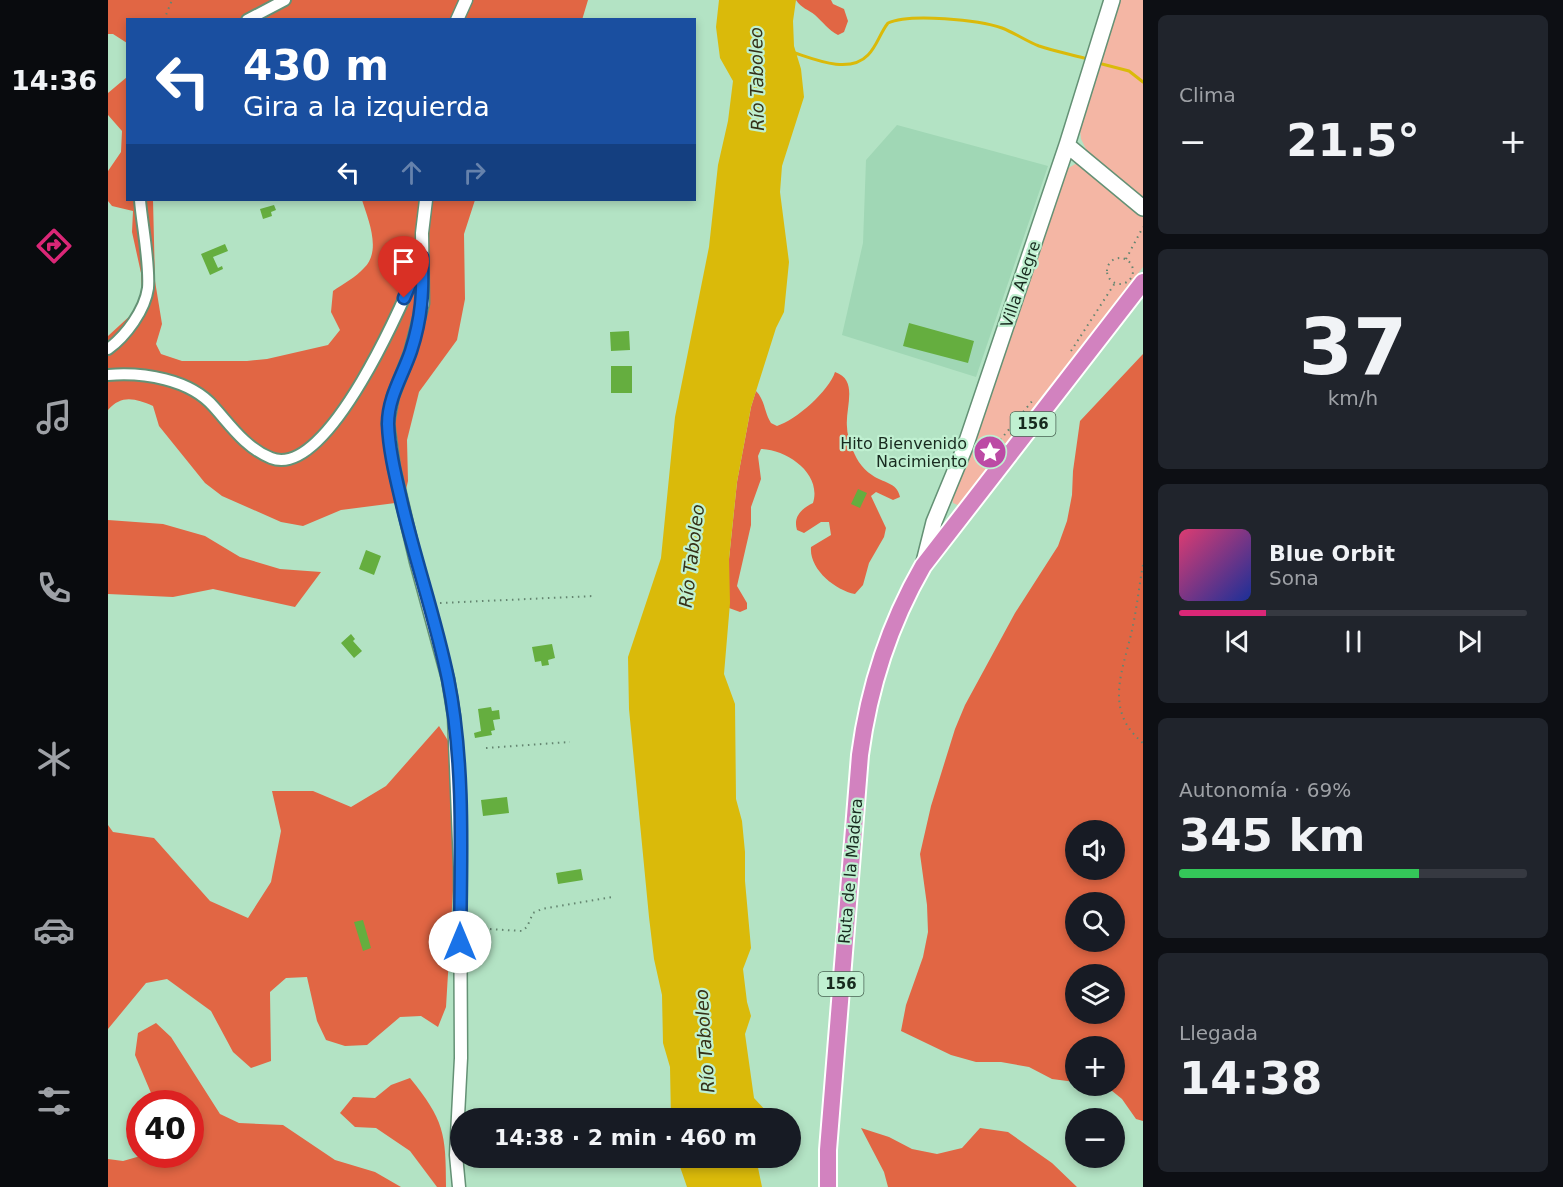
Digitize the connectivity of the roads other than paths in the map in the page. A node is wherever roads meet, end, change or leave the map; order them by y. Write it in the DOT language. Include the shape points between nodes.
graph roads {
  1 [pos="285,0"];
  2 [pos="466,0"];
  3 [pos="1112,0"];
  4 [pos="251,18"];
  5 [pos="459,18"];
  6 [pos="1067,145"];
  7 [pos="140,201"];
  8 [pos="426,201"];
  9 [pos="1143,208"];
  10 [pos="422,257"];
  11 [pos="1143,282"];
  12 [pos="108,349"];
  13 [pos="108,375"];
  14 [pos="923,566"];
  15 [pos="459,1187"];
  16 [pos="828,1187"];
  1 -- 4 [label="street"];
  2 -- 5 [label="street"];
  3 -- 6 [label="main road, Villa Alegre"];
  6 -- 9 [label="main road"];
  6 -- 14 [label="main road, Villa Alegre" via="965,447 934,522"];
  7 -- 12 [label="street" via="148,288 141,310 128,330"];
  8 -- 10 [label="street"];
  10 -- 13 [label="street" via="358,388 325,432 296,458 276,460 250,445 196,392 146,375"];
  10 -- 15 [label="street" via="423,303 388,423 394,468 454,716 460,926 461,1095 456,1155"];
  11 -- 14 [label="highway, 156"];
  14 -- 16 [label="highway, Ruta de la Madera / 156" via="884,649 863,728"];
}
